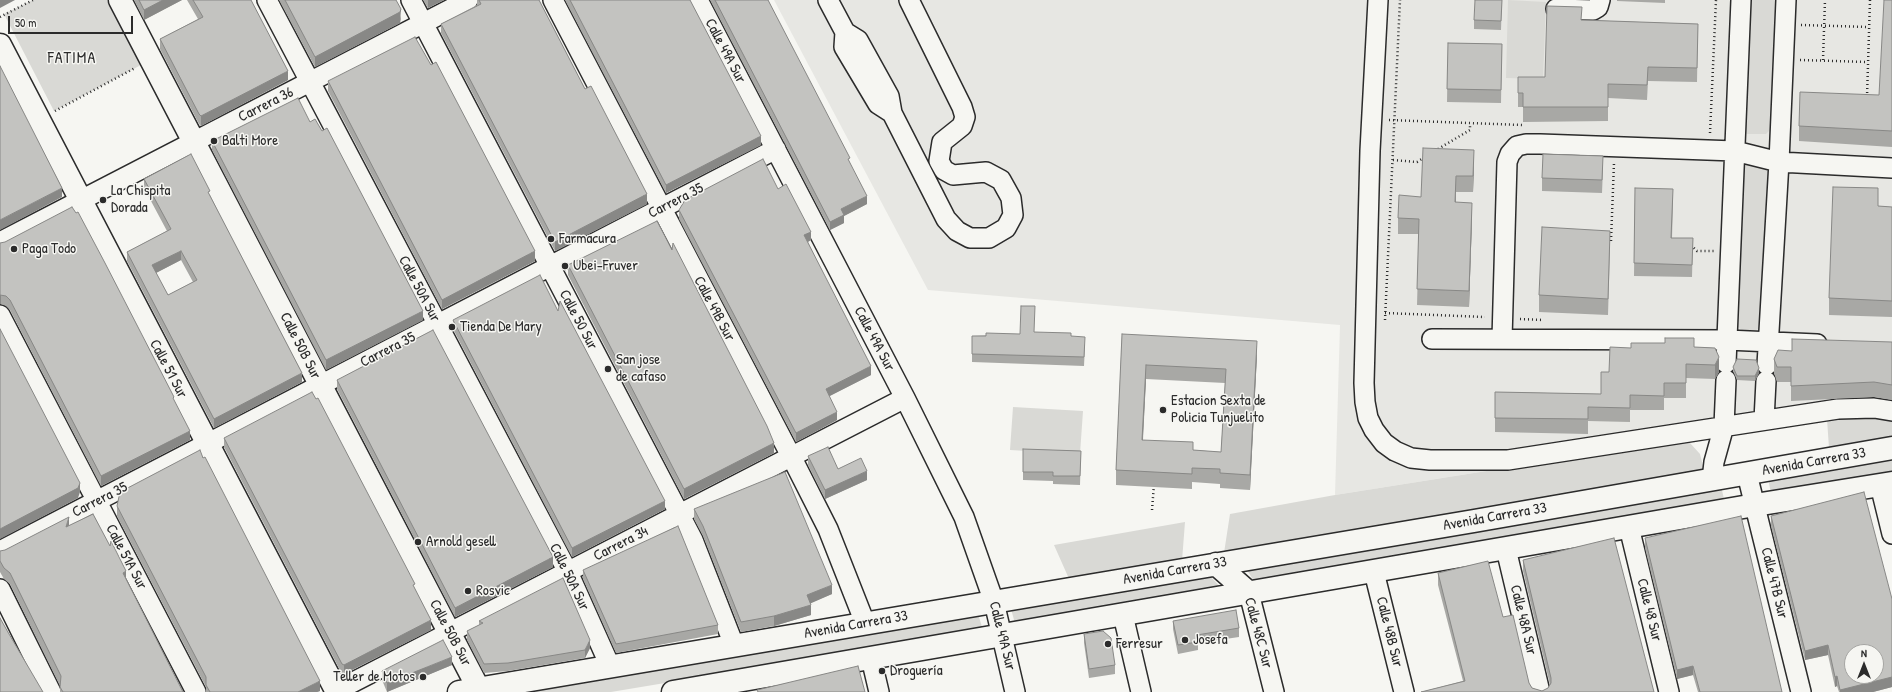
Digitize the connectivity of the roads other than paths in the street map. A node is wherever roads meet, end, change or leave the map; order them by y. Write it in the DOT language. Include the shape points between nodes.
graph roads {
  1 [pos="120,0"];
  2 [pos="267,0"];
  3 [pos="411,0"];
  4 [pos="468,0"];
  5 [pos="553,0"];
  6 [pos="698,0"];
  7 [pos="828,0"];
  8 [pos="909,0"];
  9 [pos="1378,0"];
  10 [pos="1600,0"];
  11 [pos="1741,0"];
  12 [pos="1786,0"];
  13 [pos="1550,9"];
  14 [pos="423,23"];
  15 [pos="0,45"];
  16 [pos="310,82"];
  17 [pos="194,142"];
  18 [pos="776,149"];
  19 [pos="1736,151"];
  20 [pos="1779,162"];
  21 [pos="1892,168"];
  22 [pos="81,201"];
  23 [pos="662,209"];
  24 [pos="0,242"];
  25 [pos="550,266"];
  26 [pos="0,315"];
  27 [pos="437,325"];
  28 [pos="1432,339"];
  29 [pos="1502,339"];
  30 [pos="1727,340"];
  31 [pos="1769,342"];
  32 [pos="1838,344"];
  33 [pos="320,385"];
  34 [pos="905,398"];
  35 [pos="1892,411"];
  36 [pos="1764,420"];
  37 [pos="1724,426"];
  38 [pos="208,444"];
  39 [pos="1892,448"];
  40 [pos="791,456"];
  41 [pos="1747,474"];
  42 [pos="1712,480"];
  43 [pos="1886,484"];
  44 [pos="97,501"];
  45 [pos="1755,505"];
  46 [pos="679,514"];
  47 [pos="1629,528"];
  48 [pos="1892,534"];
  49 [pos="1506,549"];
  50 [pos="0,551"];
  51 [pos="1216,564"];
  52 [pos="568,572"];
  53 [pos="1374,572"];
  54 [pos="0,589"];
  55 [pos="1249,593"];
  56 [pos="994,602"];
  57 [pos="1123,615"];
  58 [pos="865,623"];
  59 [pos="450,633"];
  60 [pos="1002,636"];
  61 [pos="734,645"];
  62 [pos="871,658"];
  63 [pos="610,666"];
  64 [pos="743,686"];
  65 [pos="472,691"];
  66 [pos="51,692"];
  67 [pos="196,692"];
  68 [pos="336,692"];
  69 [pos="673,692"];
  70 [pos="721,692"];
  71 [pos="880,692"];
  72 [pos="1015,692"];
  73 [pos="1142,692"];
  74 [pos="1274,692"];
  75 [pos="1404,692"];
  76 [pos="1540,692"];
  77 [pos="1669,692"];
  78 [pos="1801,692"];
  1 -- 17 [label="main road, Calle 50B Sur"];
  2 -- 16 [label="street, Calle 50A Sur"];
  3 -- 14 [label="street, Calle 50 Sur"];
  4 -- 14 [label="street, Carrera 36"];
  5 -- 23 [label="street, Calle 49B Sur"];
  6 -- 18 [label="street, Calle 49A Sur"];
  7 -- 8 [label="street" via="846,32 844,47 878,104 892,113 946,219 956,231 970,238 989,238 1006,228 1013,215 1011,198 1001,180 986,172 953,175 944,170 939,161 942,142 962,126 965,117"];
  9 -- 37 [label="street" via="1372,120 1365,402 1368,418 1384,443 1411,458 1508,460"];
  10 -- 13 [label="street" via="1598,7 1593,10"];
  11 -- 19 [label="street"];
  12 -- 20 [label="street"];
  14 -- 16 [label="street, Carrera 36"];
  14 -- 25 [label="street, Calle 50 Sur"];
  15 -- 22 [label="main road, Calle 51 Sur"];
  16 -- 17 [label="street, Carrera 36"];
  16 -- 27 [label="street, Calle 50A Sur"];
  17 -- 22 [label="street, Carrera 36"];
  17 -- 33 [label="main road, Calle 50B Sur"];
  18 -- 23 [label="street, Carrera 35"];
  18 -- 34 [label="street, Calle 49A Sur"];
  19 -- 20 [label="street"];
  19 -- 29 [label="street" via="1540,144 1518,146 1510,154 1507,162"];
  19 -- 30 [label="street"];
  20 -- 21 [label="street"];
  20 -- 31 [label="street"];
  22 -- 24 [label="street, Carrera 36"];
  22 -- 38 [label="main road, Calle 51 Sur"];
  23 -- 25 [label="street, Carrera 35"];
  23 -- 40 [label="street, Calle 49B Sur"];
  25 -- 27 [label="street, Carrera 35"];
  25 -- 46 [label="street, Calle 50 Sur"];
  26 -- 44 [label="street, Calle 51A Sur"];
  27 -- 33 [label="street, Carrera 35"];
  27 -- 52 [label="street, Calle 50A Sur"];
  28 -- 29 [label="street"];
  29 -- 30 [label="street"];
  30 -- 31 [label="street"];
  30 -- 37 [label="street"];
  31 -- 32 [label="street"];
  31 -- 36 [label="street"];
  33 -- 38 [label="street, Carrera 35"];
  33 -- 59 [label="main road, Calle 50B Sur"];
  34 -- 40 [label="street, Carrera 34"];
  34 -- 56 [label="street, Calle 49A Sur" via="964,517"];
  35 -- 36 [label="street" via="1874,408 1838,409"];
  36 -- 37 [label="street"];
  37 -- 42 [label="street"];
  38 -- 44 [label="street, Carrera 35"];
  38 -- 68 [label="main road, Calle 51 Sur"];
  39 -- 41 [label="main road, Avenida Carrera 33"];
  40 -- 46 [label="street, Carrera 34"];
  40 -- 58 [label="street, Calle 49B Sur" via="828,529"];
  41 -- 42 [label="main road, Avenida Carrera 33"];
  41 -- 45 [label="street, Calle 47B Sur"];
  42 -- 51 [label="main road, Avenida Carrera 33"];
  43 -- 45 [label="main road"];
  43 -- 48 [label="street"];
  44 -- 50 [label="street, Carrera 35"];
  44 -- 67 [label="street, Calle 51A Sur"];
  45 -- 47 [label="main road"];
  45 -- 78 [label="street, Calle 47B Sur"];
  46 -- 52 [label="street, Carrera 34"];
  46 -- 61 [label="street, Calle 50 Sur" via="693,540"];
  47 -- 49 [label="main road"];
  47 -- 77 [label="street, Calle 48 Sur"];
  49 -- 53 [label="main road"];
  49 -- 76 [label="street, Calle 48A Sur"];
  51 -- 55 [label="main road, Calle 48C Sur"];
  51 -- 56 [label="main road, Avenida Carrera 33"];
  52 -- 59 [label="street, Carrera 34"];
  52 -- 63 [label="street, Calle 50A Sur"];
  53 -- 55 [label="main road"];
  53 -- 75 [label="street, Calle 48B Sur"];
  54 -- 66 [label="street"];
  55 -- 57 [label="main road"];
  55 -- 74 [label="street, Calle 48C Sur"];
  56 -- 58 [label="main road, Avenida Carrera 33"];
  56 -- 60 [label="street, Calle 49A Sur"];
  57 -- 60 [label="main road"];
  57 -- 73 [label="street"];
  58 -- 61 [label="main road, Avenida Carrera 33"];
  59 -- 65 [label="main road, Calle 50B Sur"];
  59 -- 68 [label="street, Carrera 34"];
  60 -- 62 [label="main road"];
  60 -- 72 [label="street, Calle 49A Sur"];
  61 -- 63 [label="main road, Avenida Carrera 33"];
  62 -- 64 [label="main road"];
  62 -- 71 [label="street"];
  63 -- 65 [label="main road, Avenida Carrera 33"];
  64 -- 69 [label="main road"];
  64 -- 70 [label="street"];
}
